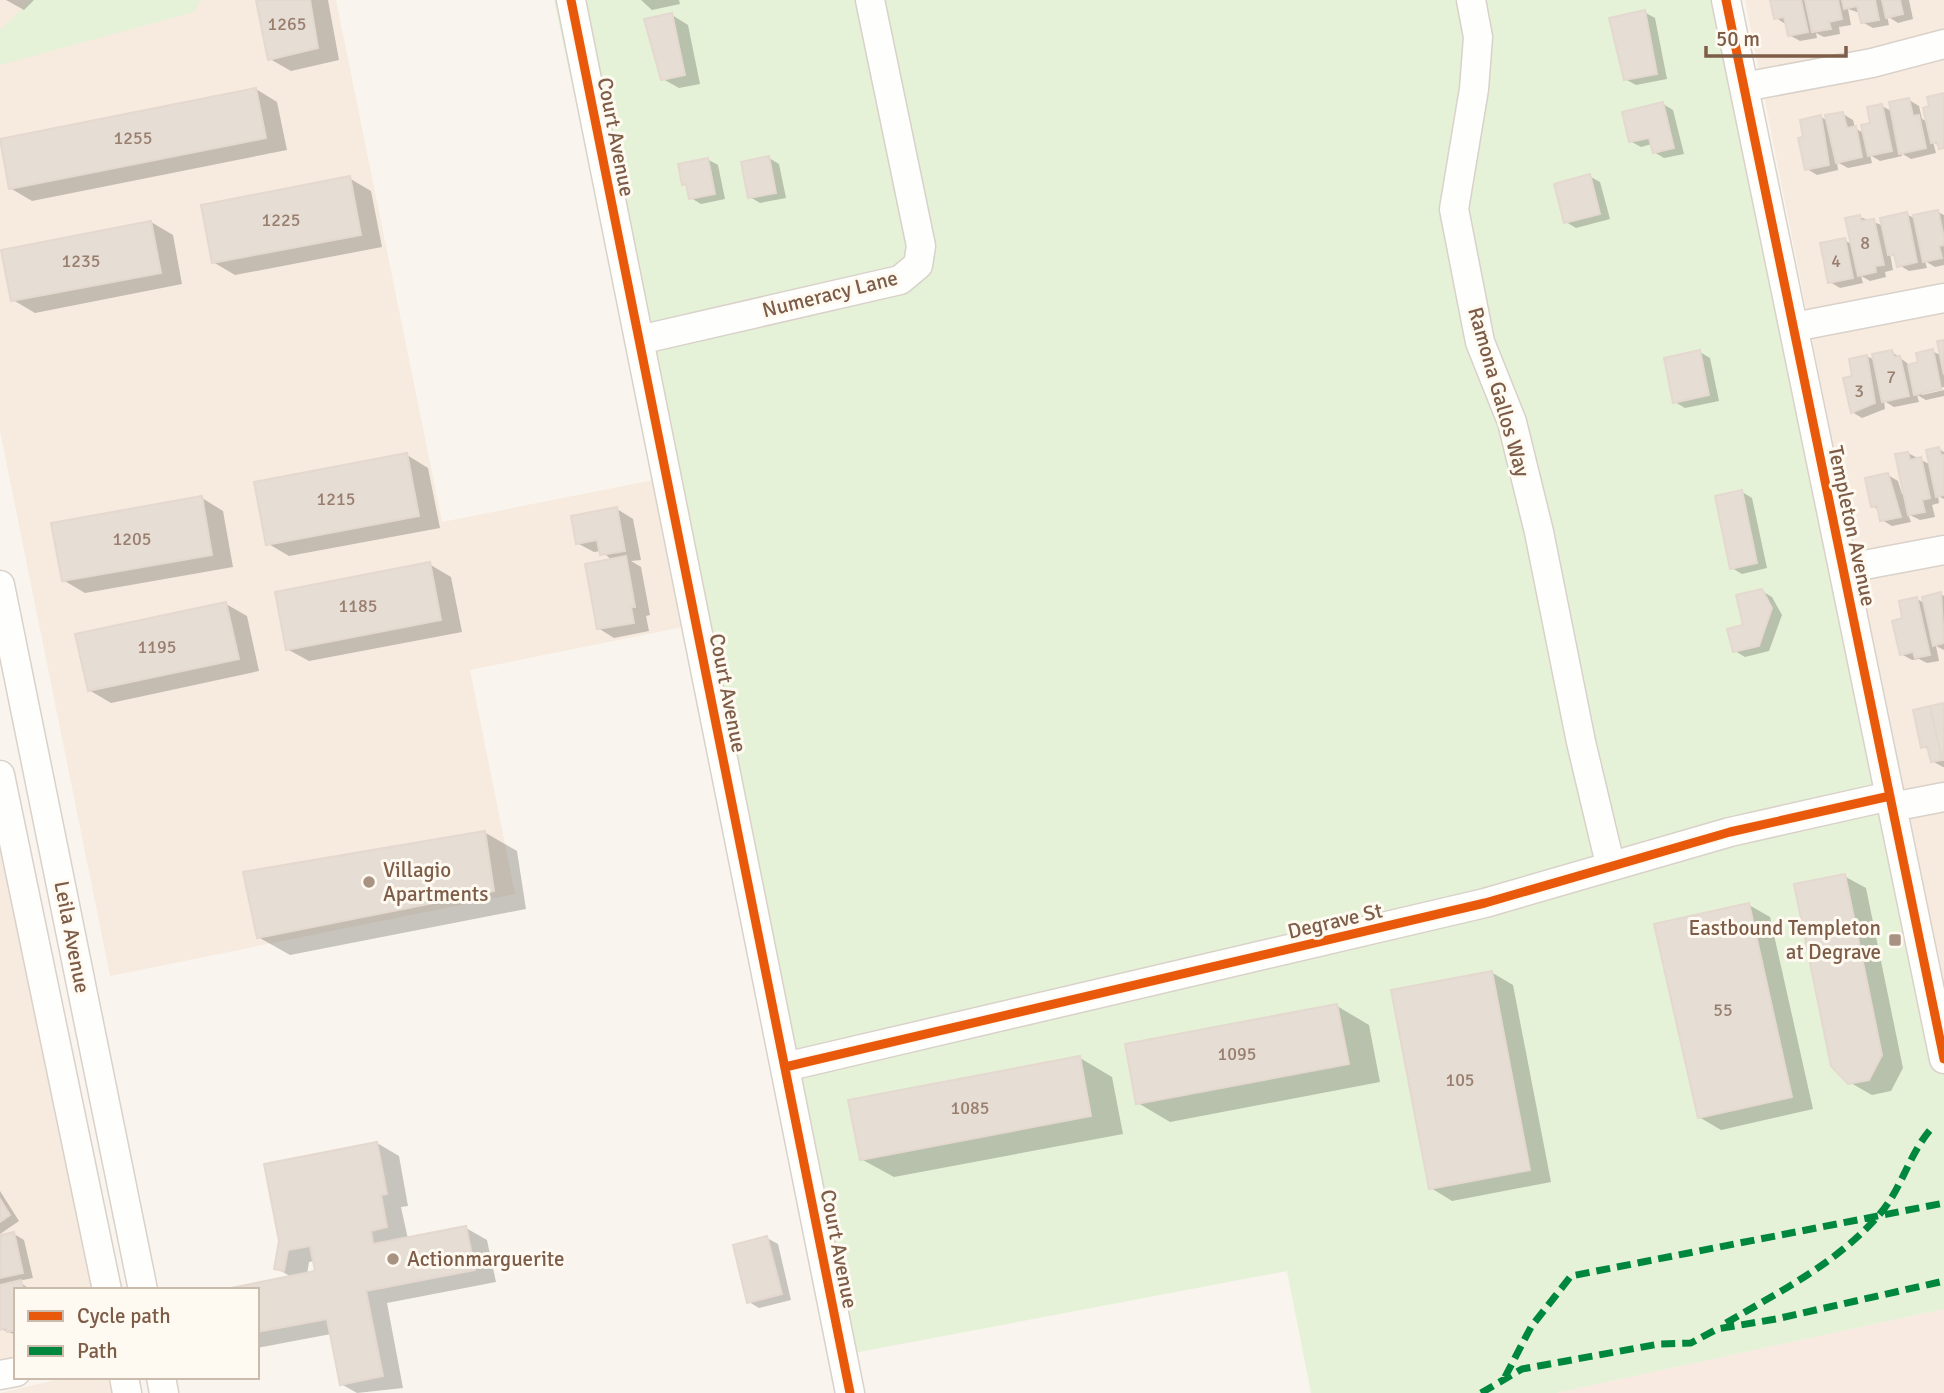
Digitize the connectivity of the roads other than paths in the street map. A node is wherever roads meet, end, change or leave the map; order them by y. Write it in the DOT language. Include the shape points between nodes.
graph roads {
  1 [pos="571,0"];
  2 [pos="870,0"];
  3 [pos="1471,0"];
  4 [pos="1727,0"];
  5 [pos="1944,44"];
  6 [pos="1744,87"];
  7 [pos="1944,298"];
  8 [pos="1794,327"];
  9 [pos="639,340"];
  10 [pos="1944,550"];
  11 [pos="1843,569"];
  12 [pos="0,585"];
  13 [pos="0,775"];
  14 [pos="1944,797"];
  15 [pos="1891,802"];
  16 [pos="1610,864"];
  17 [pos="1944,1059"];
  18 [pos="785,1067"];
  19 [pos="107,1288"];
  20 [pos="143,1288"];
  21 [pos="850,1393"];
  1 -- 9 [label="street, Court Avenue"];
  2 -- 9 [label="street, Numeracy Lane" via="921,246 918,265 900,280"];
  3 -- 16 [label="street, Ramona Gallos Way" via="1478,37 1474,89 1454,209 1480,342 1512,422 1539,532"];
  4 -- 6 [label="street, Templeton Avenue"];
  5 -- 6 [label="street"];
  6 -- 8 [label="street, Templeton Avenue"];
  7 -- 8 [label="street"];
  8 -- 11 [label="street, Templeton Avenue"];
  9 -- 18 [label="street, Court Avenue"];
  10 -- 11 [label="street"];
  11 -- 15 [label="street, Templeton Avenue"];
  12 -- 20 [label="street, Leila Avenue"];
  13 -- 19 [label="street, Leila Avenue"];
  14 -- 15 [label="street, Degrave St"];
  15 -- 16 [label="street, Degrave St" via="1730,832"];
  15 -- 17 [label="street, Templeton Avenue"];
  16 -- 18 [label="street, Degrave St" via="1485,903"];
  18 -- 21 [label="street, Court Avenue"];
}
